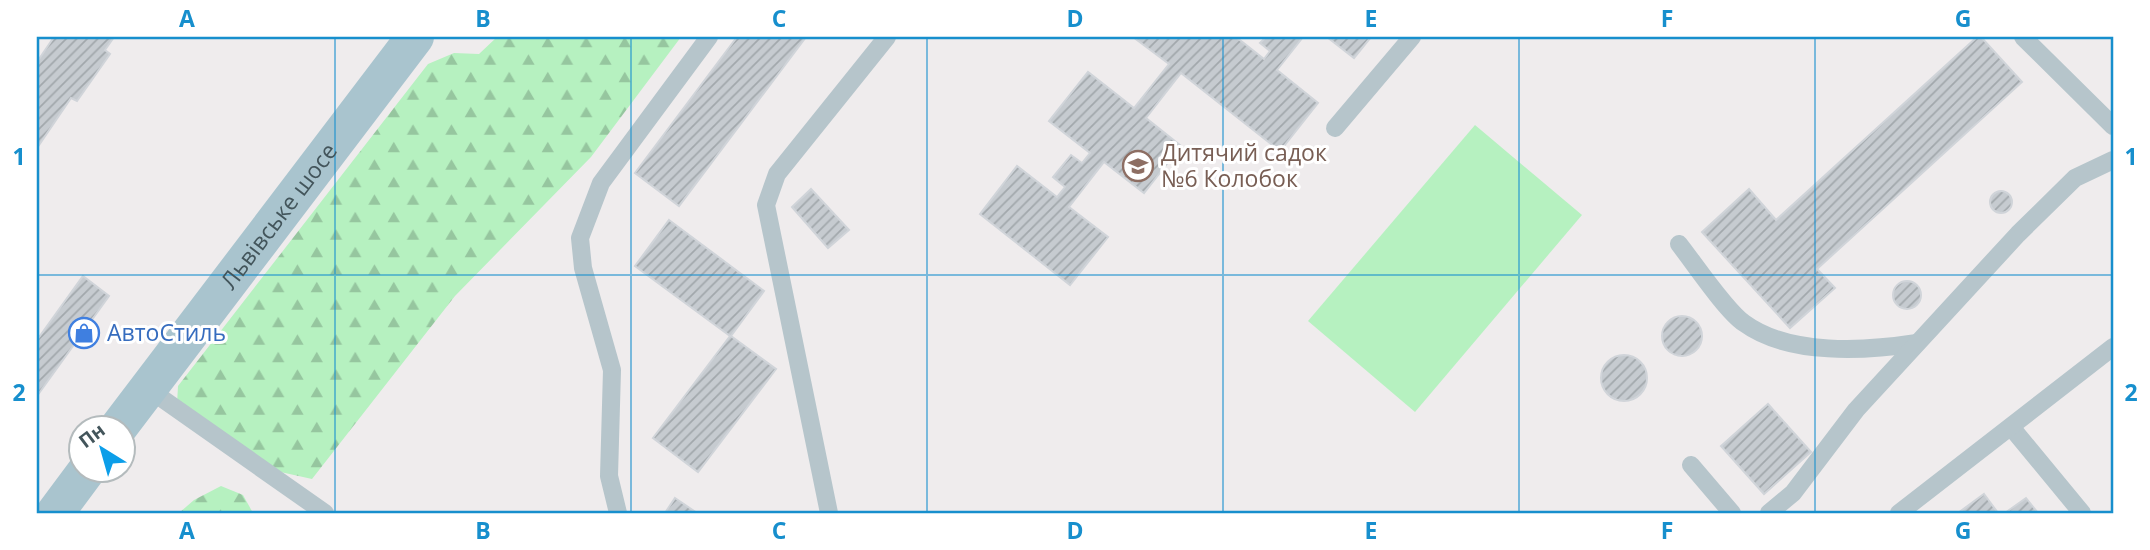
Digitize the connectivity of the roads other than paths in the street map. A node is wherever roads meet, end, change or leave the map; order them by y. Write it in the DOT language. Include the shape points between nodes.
graph roads {
  1 [pos="709,37"];
  2 [pos="887,37"];
  3 [pos="1412,37"];
  4 [pos="2023,37"];
  5 [pos="402,41"];
  6 [pos="2113,126"];
  7 [pos="1335,128"];
  8 [pos="2113,160"];
  9 [pos="1679,244"];
  10 [pos="1917,343"];
  11 [pos="2113,347"];
  12 [pos="146,388"];
  13 [pos="128,414"];
  14 [pos="2011,427"];
  15 [pos="1690,465"];
  16 [pos="77,484"];
  17 [pos="313,510"];
  18 [pos="55,513"];
  19 [pos="618,513"];
  20 [pos="829,513"];
  21 [pos="1732,513"];
  22 [pos="1769,513"];
  23 [pos="1899,513"];
  24 [pos="2081,513"];
  1 -- 19 [label="lane" via="601,183 580,238 583,268 612,370 609,476"];
  2 -- 20 [label="lane" via="777,173 766,205"];
  3 -- 7 [label="lane"];
  4 -- 6 [label="lane"];
  5 -- 12 [label="main road, Львівське шосе"];
  8 -- 10 [label="lane" via="2075,178"];
  9 -- 10 [label="lane" via="1742,323 1775,340 1871,351"];
  10 -- 22 [label="lane" via="1856,410 1793,494"];
  11 -- 14 [label="lane"];
  12 -- 13 [label="main road, Львівське шосе"];
  12 -- 17 [label="lane"];
  14 -- 23 [label="lane"];
  14 -- 24 [label="lane"];
  15 -- 21 [label="lane"];
  16 -- 18 [label="main road"];
}
